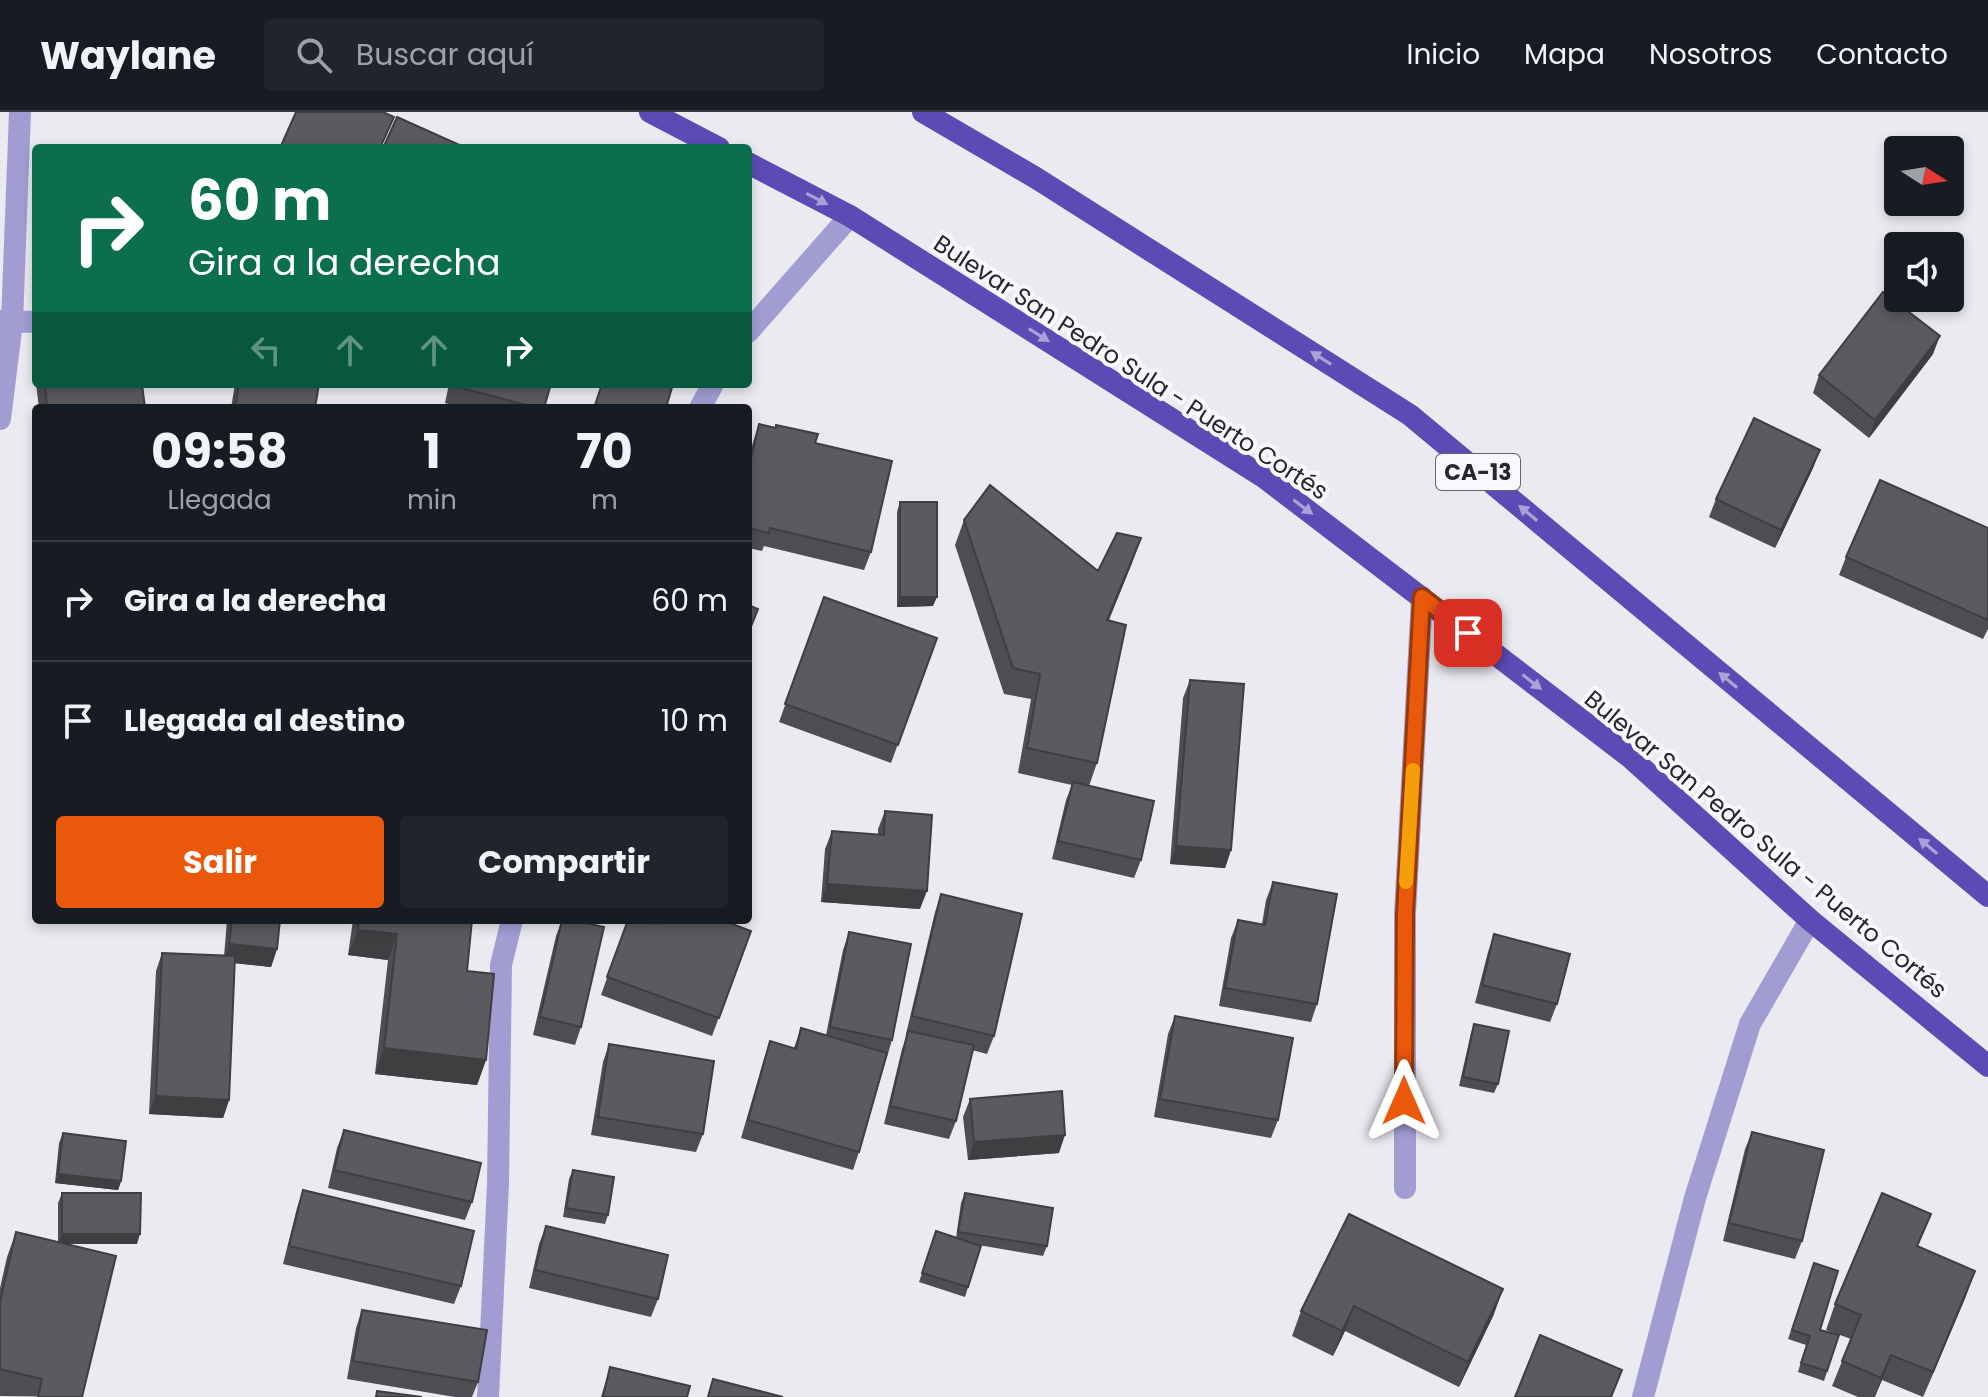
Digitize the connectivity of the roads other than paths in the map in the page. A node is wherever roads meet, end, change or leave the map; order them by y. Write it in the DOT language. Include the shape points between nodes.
graph roads {
  1 [pos="20,112"];
  2 [pos="650,112"];
  3 [pos="923,112"];
  4 [pos="711,144"];
  5 [pos="752,165"];
  6 [pos="850,216"];
  7 [pos="6,322"];
  8 [pos="32,322"];
  9 [pos="752,327"];
  10 [pos="0,419"];
  11 [pos="1422,597"];
  12 [pos="1988,896"];
  13 [pos="1810,920"];
  14 [pos="511,924"];
  15 [pos="1988,1066"];
  16 [pos="1405,1188"];
  17 [pos="488,1397"];
  18 [pos="1643,1397"];
  1 -- 7 [label="street"];
  2 -- 4 [label="highway"];
  12 -- 3 [label="highway, CA-13, one-way" via="1410,415"];
  5 -- 6 [label="highway, Bulevar San Pedro Sula - Puerto Cortés, one-way"];
  6 -- 9 [label="street"];
  6 -- 11 [label="highway, Bulevar San Pedro Sula - Puerto Cortés, one-way" via="1265,478"];
  7 -- 8 [label="street"];
  7 -- 10 [label="street"];
  11 -- 13 [label="highway, Bulevar San Pedro Sula - Puerto Cortés, one-way" via="1631,758"];
  11 -- 16 [label="street" via="1405,914"];
  13 -- 15 [label="highway, Bulevar San Pedro Sula - Puerto Cortés"];
  13 -- 18 [label="street" via="1750,1024 1695,1198"];
  14 -- 17 [label="street" via="501,965"];
}
